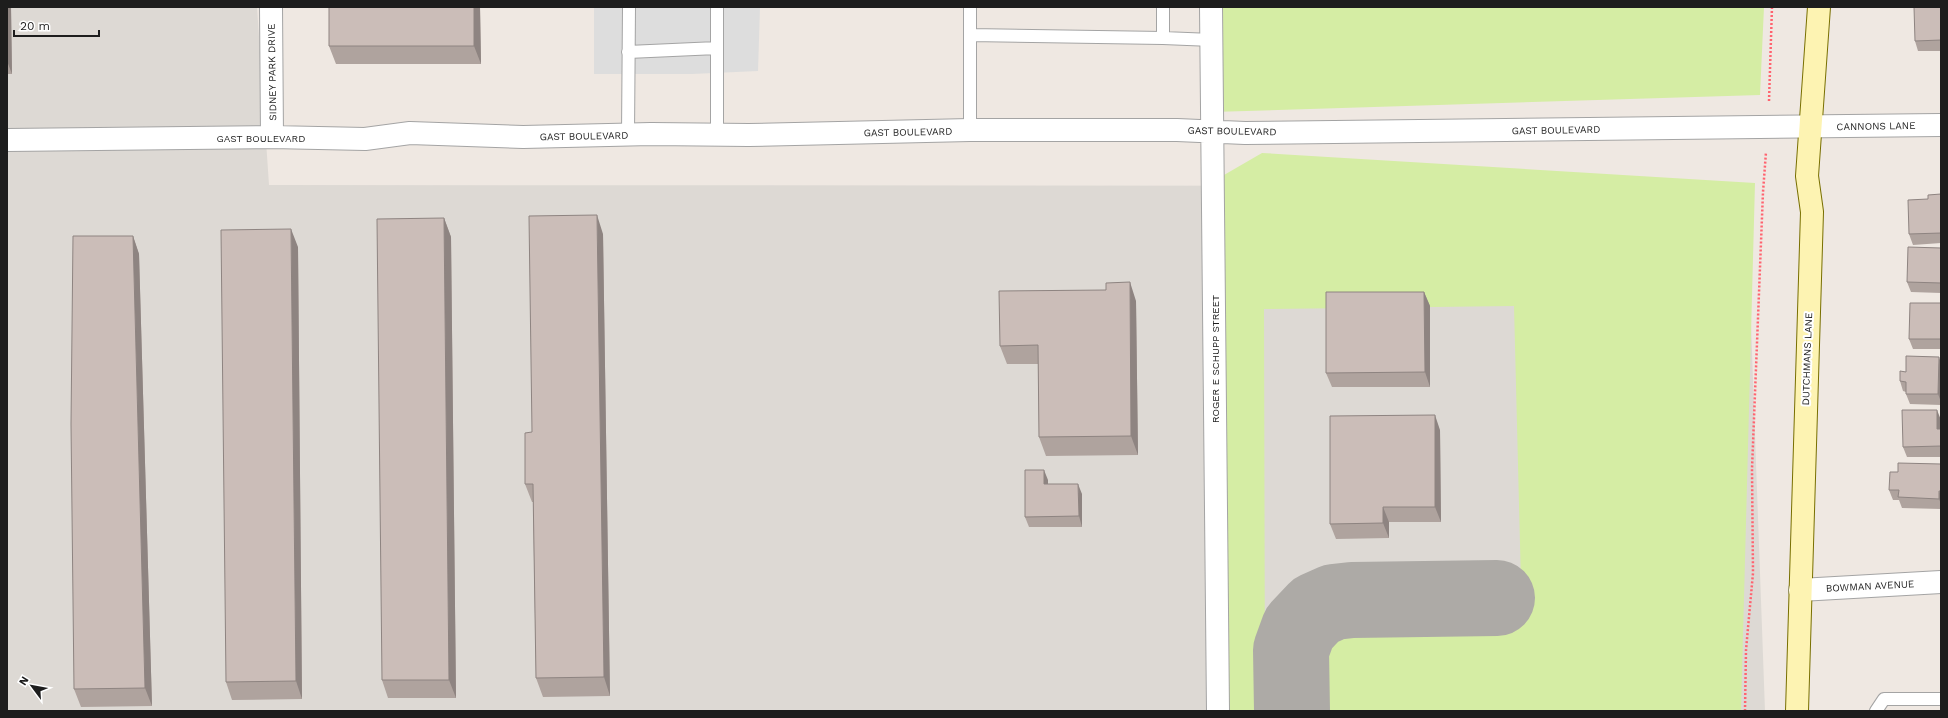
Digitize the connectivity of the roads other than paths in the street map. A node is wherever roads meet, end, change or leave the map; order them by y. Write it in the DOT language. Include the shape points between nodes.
graph roads {
  1 [pos="271,7"];
  2 [pos="629,7"];
  3 [pos="716,7"];
  4 [pos="970,7"];
  5 [pos="1163,7"];
  6 [pos="1211,7"];
  7 [pos="1820,7"];
  8 [pos="970,35"];
  9 [pos="1163,38"];
  10 [pos="1212,40"];
  11 [pos="716,48"];
  12 [pos="628,52"];
  13 [pos="1941,125"];
  14 [pos="1810,127"];
  15 [pos="970,130"];
  16 [pos="1212,132"];
  17 [pos="628,134"];
  18 [pos="717,135"];
  19 [pos="272,138"];
  20 [pos="7,140"];
  21 [pos="1941,582"];
  22 [pos="1800,590"];
  23 [pos="1941,698"];
  24 [pos="1218,711"];
  25 [pos="1797,711"];
  26 [pos="1876,711"];
  1 -- 19 [label="street, SIDNEY PARK DRIVE"];
  2 -- 12 [label="lane"];
  3 -- 11 [label="lane"];
  4 -- 8 [label="lane"];
  5 -- 9 [label="lane"];
  6 -- 10 [label="street, ROGER E SCHUPP STREET"];
  7 -- 14 [label="main road, DUTCHMANS LANE"];
  8 -- 9 [label="lane"];
  8 -- 15 [label="lane"];
  9 -- 10 [label="lane"];
  10 -- 16 [label="street, ROGER E SCHUPP STREET"];
  11 -- 12 [label="lane"];
  11 -- 18 [label="lane"];
  12 -- 17 [label="lane"];
  13 -- 14 [label="street, CANNONS LANE"];
  14 -- 16 [label="street, GAST BOULEVARD"];
  14 -- 22 [label="main road, DUTCHMANS LANE" via="1807,176 1812,212"];
  15 -- 16 [label="street, GAST BOULEVARD"];
  15 -- 18 [label="street, GAST BOULEVARD"];
  16 -- 24 [label="street, ROGER E SCHUPP STREET"];
  17 -- 18 [label="street, GAST BOULEVARD"];
  17 -- 19 [label="street, GAST BOULEVARD" via="523,137 410,133 365,139"];
  19 -- 20 [label="street, GAST BOULEVARD"];
  21 -- 22 [label="street, BOWMAN AVENUE"];
  22 -- 25 [label="main road, DUTCHMANS LANE"];
  23 -- 26 [label="lane" via="1884,699"];
}
